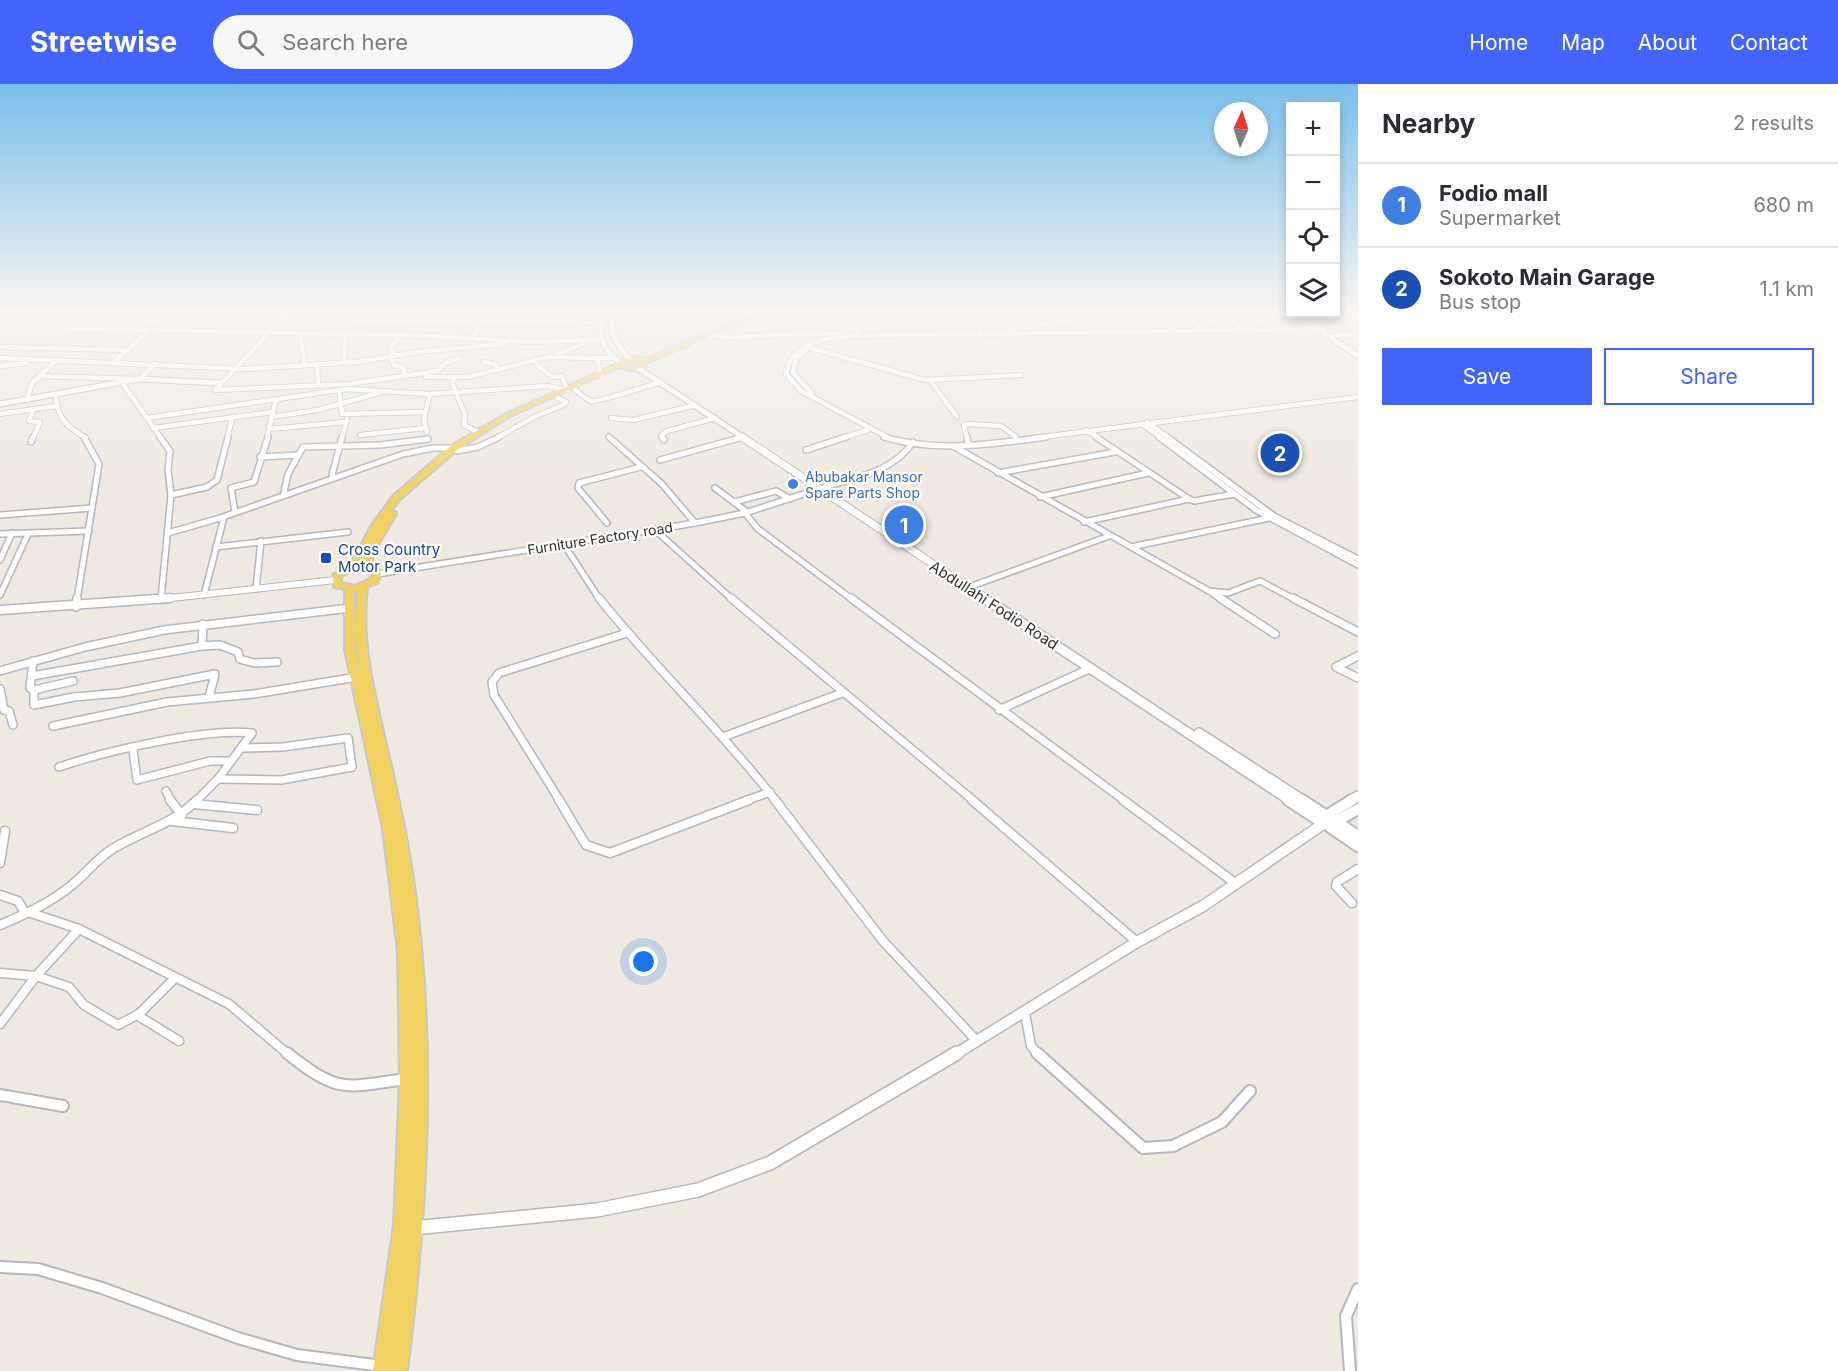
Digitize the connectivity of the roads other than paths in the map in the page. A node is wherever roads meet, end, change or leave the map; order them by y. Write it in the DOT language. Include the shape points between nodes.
graph roads {
  1 [pos="47,369"];
  2 [pos="150,369"];
  3 [pos="232,369"];
  4 [pos="318,369"];
  5 [pos="404,369"];
  6 [pos="439,369"];
  7 [pos="498,369"];
  8 [pos="542,369"];
  9 [pos="600,369"];
  10 [pos="613,369"];
  11 [pos="614,369"];
  12 [pos="647,369"];
  13 [pos="650,369"];
  14 [pos="786,369"];
  15 [pos="793,369"];
  16 [pos="889,369"];
  17 [pos="422,372"];
  18 [pos="405,374"];
  19 [pos="601,375"];
  20 [pos="1021,375"];
  21 [pos="39,376"];
  22 [pos="455,378"];
  23 [pos="139,379"];
  24 [pos="930,380"];
  25 [pos="661,382"];
  26 [pos="220,383"];
  27 [pos="123,384"];
  28 [pos="318,385"];
  29 [pos="299,387"];
  30 [pos="339,390"];
  31 [pos="571,390"];
  32 [pos="385,391"];
  33 [pos="457,391"];
  34 [pos="430,394"];
  35 [pos="1358,395"];
  36 [pos="56,396"];
  37 [pos="300,397"];
  38 [pos="558,398"];
  39 [pos="276,399"];
  40 [pos="27,400"];
  41 [pos="823,402"];
  42 [pos="0,404"];
  43 [pos="341,404"];
  44 [pos="696,405"];
  45 [pos="56,406"];
  46 [pos="33,410"];
  47 [pos="425,412"];
  48 [pos="300,413"];
  49 [pos="0,414"];
  50 [pos="349,414"];
  51 [pos="272,415"];
  52 [pos="233,416"];
  53 [pos="957,417"];
  54 [pos="147,418"];
  55 [pos="611,418"];
  56 [pos="715,418"];
  57 [pos="345,422"];
  58 [pos="1144,422"];
  59 [pos="153,428"];
  60 [pos="426,428"];
  61 [pos="270,429"];
  62 [pos="868,430"];
  63 [pos="1086,430"];
  64 [pos="477,432"];
  65 [pos="360,435"];
  66 [pos="609,437"];
  67 [pos="743,437"];
  68 [pos="1016,437"];
  69 [pos="428,439"];
  70 [pos="664,440"];
  71 [pos="31,442"];
  72 [pos="913,442"];
  73 [pos="968,442"];
  74 [pos="339,445"];
  75 [pos="433,446"];
  76 [pos="953,447"];
  77 [pos="455,449"];
  78 [pos="806,450"];
  79 [pos="1115,452"];
  80 [pos="298,455"];
  81 [pos="260,457"];
  82 [pos="660,460"];
  83 [pos="641,467"];
  84 [pos="998,473"];
  85 [pos="1149,473"];
  86 [pos="332,475"];
  87 [pos="715,488"];
  88 [pos="822,488"];
  89 [pos="284,492"];
  90 [pos="1234,494"];
  91 [pos="171,495"];
  92 [pos="1040,497"];
  93 [pos="790,499"];
  94 [pos="1189,499"];
  95 [pos="734,502"];
  96 [pos="92,508"];
  97 [pos="235,512"];
  98 [pos="746,512"];
  99 [pos="224,517"];
  100 [pos="1269,518"];
  101 [pos="0,520"];
  102 [pos="1084,522"];
  103 [pos="607,523"];
  104 [pos="695,523"];
  105 [pos="655,530"];
  106 [pos="89,531"];
  107 [pos="348,532"];
  108 [pos="12,533"];
  109 [pos="168,533"];
  110 [pos="0,534"];
  111 [pos="28,534"];
  112 [pos="1109,536"];
  113 [pos="261,541"];
  114 [pos="563,543"];
  115 [pos="216,547"];
  116 [pos="1131,547"];
  117 [pos="1358,559"];
  118 [pos="0,560"];
  119 [pos="1358,565"];
  120 [pos="354,567"];
  121 [pos="365,567"];
  122 [pos="9,571"];
  123 [pos="0,572"];
  124 [pos="377,574"];
  125 [pos="3,580"];
  126 [pos="335,580"];
  127 [pos="972,586"];
  128 [pos="356,588"];
  129 [pos="256,589"];
  130 [pos="1209,591"];
  131 [pos="0,595"];
  132 [pos="204,596"];
  133 [pos="161,599"];
  134 [pos="76,607"];
  135 [pos="350,608"];
  136 [pos="0,610"];
  137 [pos="204,624"];
  138 [pos="1358,632"];
  139 [pos="627,633"];
  140 [pos="1275,634"];
  141 [pos="202,646"];
  142 [pos="1358,656"];
  143 [pos="33,661"];
  144 [pos="277,662"];
  145 [pos="1091,668"];
  146 [pos="0,671"];
  147 [pos="32,676"];
  148 [pos="357,677"];
  149 [pos="1358,678"];
  150 [pos="73,681"];
  151 [pos="0,689"];
  152 [pos="34,690"];
  153 [pos="842,693"];
  154 [pos="209,697"];
  155 [pos="999,710"];
  156 [pos="13,724"];
  157 [pos="53,726"];
  158 [pos="723,736"];
  159 [pos="243,748"];
  160 [pos="133,750"];
  161 [pos="229,761"];
  162 [pos="59,766"];
  163 [pos="218,779"];
  164 [pos="166,791"];
  165 [pos="770,792"];
  166 [pos="1358,796"];
  167 [pos="194,804"];
  168 [pos="1358,809"];
  169 [pos="257,810"];
  170 [pos="182,815"];
  171 [pos="172,821"];
  172 [pos="1329,821"];
  173 [pos="233,828"];
  174 [pos="5,831"];
  175 [pos="1358,836"];
  176 [pos="1358,846"];
  177 [pos="0,860"];
  178 [pos="1358,869"];
  179 [pos="1235,883"];
  180 [pos="0,895"];
  181 [pos="1352,903"];
  182 [pos="28,913"];
  183 [pos="0,925"];
  184 [pos="79,929"];
  185 [pos="1137,942"];
  186 [pos="0,973"];
  187 [pos="36,976"];
  188 [pos="174,979"];
  189 [pos="1025,1013"];
  190 [pos="137,1015"];
  191 [pos="1,1019"];
  192 [pos="976,1040"];
  193 [pos="179,1041"];
  194 [pos="407,1079"];
  195 [pos="1250,1091"];
  196 [pos="0,1095"];
  197 [pos="63,1106"];
  198 [pos="413,1228"];
  199 [pos="0,1267"];
  200 [pos="1358,1289"];
  201 [pos="382,1369"];
  202 [pos="398,1371"];
  203 [pos="1350,1371"];
  1 -- 21 [label="street"];
  2 -- 23 [label="street"];
  3 -- 26 [label="street"];
  4 -- 28 [label="street"];
  5 -- 18 [label="street"];
  6 -- 17 [label="street"];
  7 -- 22 [label="street"];
  8 -- 31 [label="street" via="552,377 562,376"];
  9 -- 19 [label="street"];
  10 -- 19 [label="main road"];
  11 -- 31 [label="main road"];
  12 -- 25 [label="main road, Abdullahi Fodio Road"];
  13 -- 88 [label="main road, Abdullahi Fodio Road"];
  14 -- 41 [label="street" via="789,380 801,391"];
  15 -- 41 [label="street" via="801,385"];
  16 -- 24 [label="street"];
  17 -- 18 [label="street"];
  17 -- 22 [label="street" via="423,377"];
  18 -- 28 [label="street"];
  19 -- 31 [label="main road"];
  20 -- 24 [label="street"];
  21 -- 23 [label="street"];
  21 -- 40 [label="street" via="32,383"];
  22 -- 33 [label="street" via="452,383"];
  23 -- 26 [label="street"];
  23 -- 27 [label="street"];
  24 -- 53 [label="street"];
  25 -- 31 [label="street" via="599,402"];
  25 -- 44 [label="main road, Abdullahi Fodio Road"];
  26 -- 29 [label="street" via="215,390"];
  27 -- 36 [label="street"];
  27 -- 54 [label="street"];
  28 -- 29 [label="street"];
  29 -- 37 [label="street"];
  30 -- 32 [label="street"];
  30 -- 37 [label="street"];
  30 -- 43 [label="street"];
  31 -- 33 [label="street" via="547,386"];
  31 -- 38 [label="main road"];
  31 -- 64 [label="main road"];
  32 -- 34 [label="street"];
  32 -- 43 [label="street"];
  33 -- 34 [label="street"];
  33 -- 64 [label="street" via="465,414 464,425"];
  34 -- 47 [label="street"];
  35 -- 58 [label="street"];
  36 -- 40 [label="street"];
  36 -- 45 [label="street"];
  37 -- 39 [label="street"];
  37 -- 48 [label="street"];
  38 -- 77 [label="main road"];
  38 -- 77 [label="street" via="565,404 494,442"];
  39 -- 51 [label="street"];
  39 -- 54 [label="street"];
  40 -- 42 [label="street"];
  41 -- 62 [label="street"];
  41 -- 72 [label="street" via="876,429"];
  43 -- 48 [label="street"];
  43 -- 50 [label="street" via="340,413"];
  44 -- 55 [label="street" via="633,420"];
  44 -- 56 [label="main road, Abdullahi Fodio Road"];
  45 -- 46 [label="street"];
  45 -- 96 [label="street" via="66,426 87,439 98,461"];
  46 -- 49 [label="street"];
  46 -- 71 [label="street" via="29,421 40,422"];
  47 -- 50 [label="street"];
  47 -- 60 [label="street"];
  48 -- 51 [label="street"];
  50 -- 57 [label="street"];
  51 -- 52 [label="street"];
  51 -- 61 [label="street"];
  52 -- 59 [label="street"];
  52 -- 91 [label="street" via="217,480 207,487"];
  54 -- 59 [label="street"];
  56 -- 67 [label="main road, Abdullahi Fodio Road"];
  56 -- 70 [label="street" via="667,431 661,436"];
  57 -- 61 [label="street"];
  57 -- 74 [label="street"];
  58 -- 63 [label="street"];
  58 -- 90 [label="street"];
  58 -- 117 [label="street" via="1274,516"];
  59 -- 91 [label="street" via="170,451"];
  60 -- 65 [label="street"];
  60 -- 69 [label="street"];
  61 -- 81 [label="street"];
  62 -- 72 [label="street" via="885,438"];
  62 -- 78 [label="street"];
  63 -- 68 [label="street"];
  63 -- 76 [label="street"];
  63 -- 79 [label="street"];
  64 -- 77 [label="main road"];
  66 -- 83 [label="street"];
  67 -- 82 [label="street"];
  67 -- 88 [label="main road, Abdullahi Fodio Road"];
  68 -- 73 [label="street"];
  68 -- 73 [label="street" via="1001,426 969,424 964,425"];
  69 -- 74 [label="street" via="380,446"];
  69 -- 75 [label="street"];
  72 -- 73 [label="street"];
  72 -- 76 [label="street"];
  72 -- 88 [label="street, Furniture Factory road" via="902,458 885,468"];
  74 -- 80 [label="street" via="303,447"];
  74 -- 86 [label="street"];
  75 -- 77 [label="street"];
  75 -- 86 [label="street"];
  76 -- 84 [label="street"];
  77 -- 120 [label="main road" via="396,498 376,525"];
  77 -- 121 [label="main road" via="396,509 371,549"];
  79 -- 84 [label="street"];
  79 -- 85 [label="street"];
  80 -- 81 [label="street"];
  80 -- 89 [label="street"];
  81 -- 97 [label="street" via="254,482 231,488"];
  83 -- 103 [label="street" via="579,483 578,488"];
  83 -- 104 [label="street" via="678,501"];
  84 -- 92 [label="street"];
  85 -- 92 [label="street"];
  85 -- 94 [label="street"];
  86 -- 89 [label="street"];
  87 -- 95 [label="street"];
  88 -- 93 [label="street, Furniture Factory road"];
  88 -- 127 [label="main road, Abdullahi Fodio Road"];
  88 -- 145 [label="main road, Abdullahi Fodio Road"];
  89 -- 97 [label="street"];
  90 -- 94 [label="street"];
  90 -- 100 [label="street"];
  91 -- 109 [label="street"];
  92 -- 102 [label="street"];
  93 -- 95 [label="street" via="777,491"];
  93 -- 98 [label="street, Furniture Factory road"];
  94 -- 102 [label="street"];
  95 -- 98 [label="street"];
  96 -- 101 [label="street"];
  96 -- 106 [label="street"];
  97 -- 99 [label="street"];
  98 -- 104 [label="street, Furniture Factory road"];
  98 -- 155 [label="street" via="758,529"];
  99 -- 109 [label="street"];
  99 -- 115 [label="street"];
  100 -- 116 [label="street"];
  100 -- 119 [label="street"];
  102 -- 112 [label="street"];
  104 -- 105 [label="street, Furniture Factory road"];
  105 -- 114 [label="street, Furniture Factory road"];
  105 -- 153 [label="street"];
  106 -- 111 [label="street"];
  106 -- 134 [label="street"];
  107 -- 113 [label="street"];
  108 -- 110 [label="street"];
  108 -- 111 [label="street"];
  108 -- 118 [label="street"];
  109 -- 133 [label="street"];
  111 -- 122 [label="street"];
  112 -- 116 [label="street"];
  112 -- 127 [label="street"];
  113 -- 115 [label="street"];
  113 -- 129 [label="street"];
  114 -- 124 [label="street, Furniture Factory road"];
  114 -- 139 [label="street" via="590,587"];
  115 -- 132 [label="street"];
  116 -- 130 [label="street"];
  120 -- 121 [label="main road"];
  120 -- 126 [label="main road"];
  121 -- 124 [label="main road"];
  122 -- 123 [label="street"];
  122 -- 125 [label="street"];
  124 -- 128 [label="main road" via="375,581"];
  125 -- 131 [label="street"];
  126 -- 128 [label="main road" via="337,585"];
  126 -- 129 [label="street"];
  127 -- 172 [label="main road, Abdullahi Fodio Road"];
  128 -- 135 [label="main road"];
  128 -- 198 [label="main road" via="360,647 395,812 416,961 418,1148"];
  129 -- 132 [label="street"];
  130 -- 138 [label="street" via="1228,593 1260,581"];
  130 -- 140 [label="street"];
  132 -- 133 [label="street"];
  133 -- 134 [label="street"];
  134 -- 136 [label="street"];
  135 -- 137 [label="street"];
  135 -- 148 [label="main road" via="350,650"];
  137 -- 141 [label="street"];
  137 -- 143 [label="street"];
  139 -- 158 [label="street"];
  139 -- 165 [label="street" via="499,673 491,683 491,692 586,845 610,853"];
  141 -- 144 [label="street" via="224,646 238,652 240,659 254,663"];
  141 -- 147 [label="street"];
  142 -- 149 [label="street" via="1336,667"];
  143 -- 146 [label="street"];
  143 -- 147 [label="street"];
  145 -- 155 [label="street"];
  145 -- 172 [label="main road, Abdullahi Fodio Road"];
  147 -- 152 [label="street" via="30,687"];
  148 -- 154 [label="street"];
  148 -- 194 [label="main road" via="398,888 405,951"];
  150 -- 152 [label="street"];
  151 -- 156 [label="street" via="4,710 9,711"];
  152 -- 154 [label="street" via="37,706 214,674"];
  153 -- 158 [label="street"];
  153 -- 185 [label="street"];
  154 -- 157 [label="street"];
  155 -- 179 [label="street"];
  158 -- 165 [label="street"];
  159 -- 160 [label="street" via="252,732 191,737"];
  159 -- 161 [label="street"];
  159 -- 163 [label="street" via="348,738 352,767 281,780"];
  160 -- 161 [label="street" via="138,780 210,761"];
  160 -- 162 [label="street"];
  161 -- 163 [label="street"];
  163 -- 167 [label="street"];
  164 -- 170 [label="street"];
  165 -- 192 [label="street" via="883,941"];
  166 -- 172 [label="main road"];
  167 -- 169 [label="street"];
  167 -- 170 [label="street"];
  168 -- 172 [label="main road"];
  170 -- 171 [label="street"];
  171 -- 173 [label="street"];
  171 -- 182 [label="street" via="108,852 75,883"];
  172 -- 175 [label="main road, Abdullahi Fodio Road"];
  172 -- 176 [label="main road, Abdullahi Fodio Road"];
  172 -- 179 [label="street"];
  174 -- 177 [label="street"];
  178 -- 181 [label="street" via="1336,882"];
  179 -- 185 [label="street" via="1203,906"];
  180 -- 182 [label="street" via="18,901"];
  182 -- 183 [label="street"];
  182 -- 184 [label="street"];
  184 -- 187 [label="street"];
  184 -- 188 [label="street"];
  185 -- 189 [label="street"];
  186 -- 187 [label="street"];
  187 -- 190 [label="street" via="69,987 84,1005 118,1025 124,1026"];
  187 -- 191 [label="street"];
  188 -- 190 [label="street"];
  188 -- 194 [label="street" via="229,1005 324,1081 350,1085"];
  189 -- 192 [label="street"];
  189 -- 195 [label="street" via="1031,1046 1143,1148 1173,1146 1222,1122"];
  190 -- 193 [label="street"];
  192 -- 198 [label="street" via="770,1163 698,1190 597,1210"];
  194 -- 201 [label="main road" via="402,1225"];
  196 -- 197 [label="street"];
  198 -- 202 [label="main road"];
  199 -- 201 [label="street" via="38,1269 297,1355"];
  200 -- 203 [label="street" via="1346,1316"];
}
